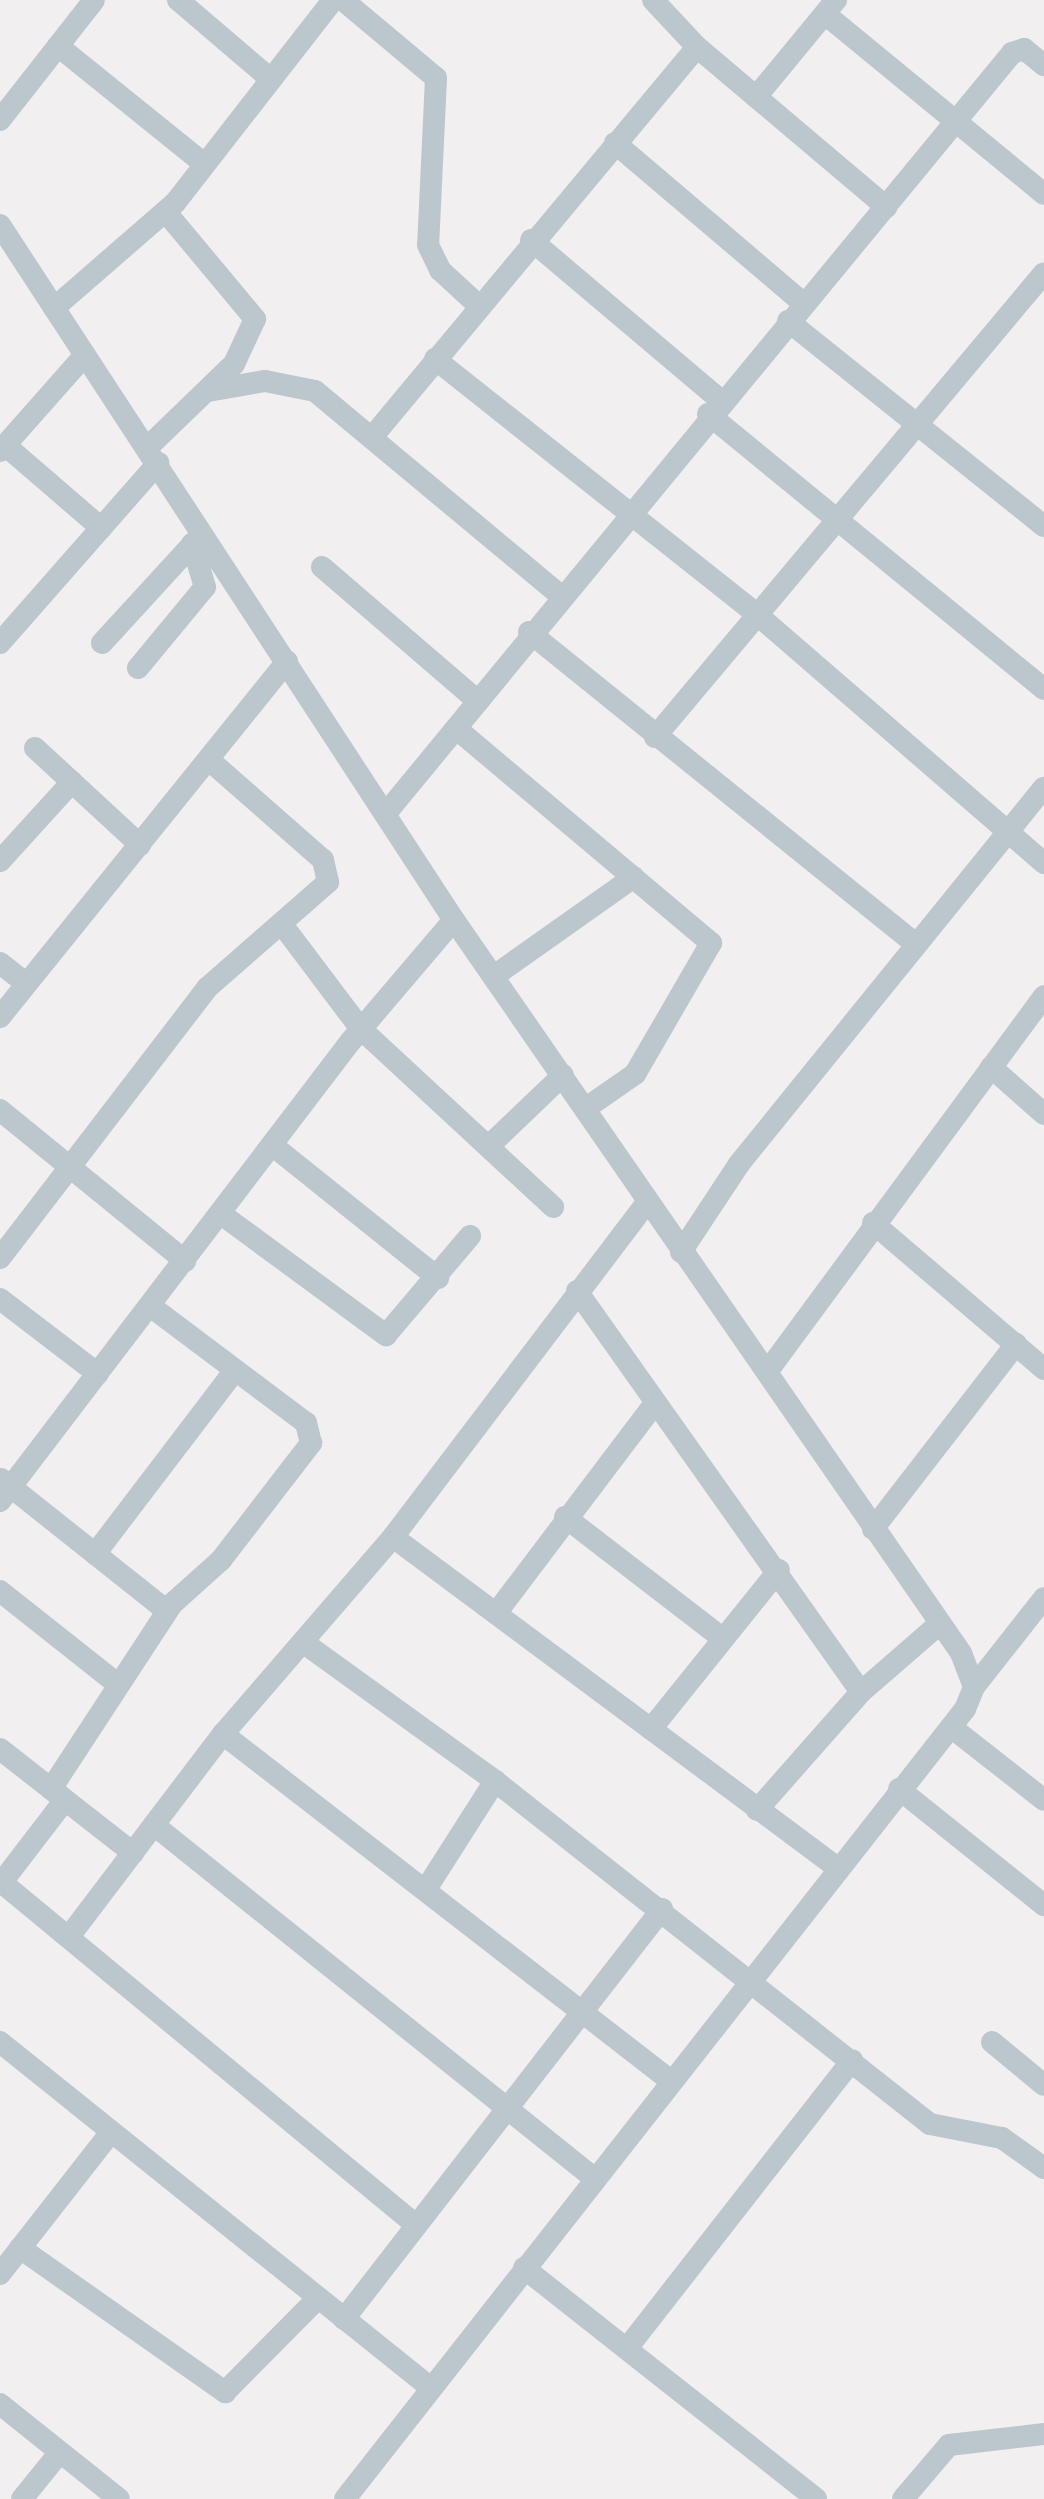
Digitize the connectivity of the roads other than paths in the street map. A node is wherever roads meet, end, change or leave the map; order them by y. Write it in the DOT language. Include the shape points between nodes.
graph roads {
  1 [pos="94,0"];
  2 [pos="178,0"];
  3 [pos="333,0"];
  4 [pos="343,0"];
  5 [pos="653,0"];
  6 [pos="831,7"];
  7 [pos="58,46"];
  8 [pos="697,47"];
  9 [pos="1044,65"];
  10 [pos="268,77"];
  11 [pos="756,97"];
  12 [pos="0,120"];
  13 [pos="958,122"];
  14 [pos="615,143"];
  15 [pos="204,164"];
  16 [pos="1044,194"];
  17 [pos="886,207"];
  18 [pos="166,212"];
  19 [pos="1,229"];
  20 [pos="531,240"];
  21 [pos="1044,273"];
  22 [pos="803,303"];
  23 [pos="477,304"];
  24 [pos="54,308"];
  25 [pos="788,321"];
  26 [pos="85,355"];
  27 [pos="435,359"];
  28 [pos="208,391"];
  29 [pos="714,407"];
  30 [pos="916,426"];
  31 [pos="373,436"];
  32 [pos="3,448"];
  33 [pos="154,455"];
  34 [pos="629,510"];
  35 [pos="1042,521"];
  36 [pos="836,523"];
  37 [pos="101,528"];
  38 [pos="198,538"];
  39 [pos="322,567"];
  40 [pos="559,594"];
  41 [pos="760,617"];
  42 [pos="529,632"];
  43 [pos="0,643"];
  44 [pos="102,643"];
  45 [pos="287,661"];
  46 [pos="138,668"];
  47 [pos="1044,689"];
  48 [pos="478,701"];
  49 [pos="458,730"];
  50 [pos="655,737"];
  51 [pos="35,748"];
  52 [pos="209,760"];
  53 [pos="72,782"];
  54 [pos="1044,788"];
  55 [pos="387,812"];
  56 [pos="1006,832"];
  57 [pos="140,845"];
  58 [pos="0,861"];
  59 [pos="1044,863"];
  60 [pos="634,877"];
  61 [pos="454,920"];
  62 [pos="284,927"];
  63 [pos="916,944"];
  64 [pos="0,963"];
  65 [pos="494,976"];
  66 [pos="26,983"];
  67 [pos="1044,996"];
  68 [pos="0,1017"];
  69 [pos="361,1029"];
  70 [pos="991,1067"];
  71 [pos="563,1075"];
  72 [pos="586,1108"];
  73 [pos="0,1110"];
  74 [pos="1044,1114"];
  75 [pos="272,1145"];
  76 [pos="490,1145"];
  77 [pos="73,1169"];
  78 [pos="647,1202"];
  79 [pos="553,1207"];
  80 [pos="221,1214"];
  81 [pos="873,1223"];
  82 [pos="470,1236"];
  83 [pos="681,1252"];
  84 [pos="0,1258"];
  85 [pos="185,1261"];
  86 [pos="438,1278"];
  87 [pos="577,1291"];
  88 [pos="0,1299"];
  89 [pos="150,1306"];
  90 [pos="1016,1344"];
  91 [pos="1044,1369"];
  92 [pos="235,1370"];
  93 [pos="767,1372"];
  94 [pos="98,1374"];
  95 [pos="655,1403"];
  96 [pos="3,1489"];
  97 [pos="565,1517"];
  98 [pos="873,1529"];
  99 [pos="393,1537"];
  100 [pos="95,1554"];
  101 [pos="779,1570"];
  102 [pos="0,1591"];
  103 [pos="167,1611"];
  104 [pos="497,1612"];
  105 [pos="1040,1613"];
  106 [pos="938,1625"];
  107 [pos="721,1637"];
  108 [pos="304,1643"];
  109 [pos="116,1683"];
  110 [pos="974,1687"];
  111 [pos="861,1692"];
  112 [pos="951,1727"];
  113 [pos="651,1729"];
  114 [pos="223,1734"];
  115 [pos="0,1749"];
  116 [pos="495,1781"];
  117 [pos="899,1789"];
  118 [pos="58,1794"];
  119 [pos="1044,1800"];
  120 [pos="757,1810"];
  121 [pos="154,1825"];
  122 [pos="133,1853"];
  123 [pos="839,1869"];
  124 [pos="428,1886"];
  125 [pos="3,1889"];
  126 [pos="1044,1905"];
  127 [pos="662,1909"];
  128 [pos="71,1934"];
  129 [pos="750,1980"];
  130 [pos="584,2011"];
  131 [pos="992,2042"];
  132 [pos="3,2051"];
  133 [pos="852,2060"];
  134 [pos="671,2081"];
  135 [pos="1044,2085"];
  136 [pos="505,2110"];
  137 [pos="111,2132"];
  138 [pos="1044,2168"];
  139 [pos="595,2179"];
  140 [pos="416,2225"];
  141 [pos="20,2248"];
  142 [pos="524,2268"];
  143 [pos="0,2274"];
  144 [pos="318,2298"];
  145 [pos="344,2319"];
  146 [pos="628,2347"];
  147 [pos="431,2388"];
  148 [pos="0,2404"];
  149 [pos="1044,2434"];
  150 [pos="60,2452"];
  151 [pos="22,2499"];
  152 [pos="119,2499"];
  153 [pos="345,2499"];
  154 [pos="816,2499"];
  155 [pos="903,2499"];
  1 -- 7 [label="street"];
  2 -- 10 [label="street"];
  3 -- 10 [label="street"];
  4 -- 23 [label="street" via="436,78 428,245 440,270"];
  5 -- 8 [label="street"];
  6 -- 11 [label="street"];
  6 -- 13 [label="street"];
  7 -- 12 [label="street"];
  7 -- 15 [label="street"];
  8 -- 11 [label="street"];
  8 -- 14 [label="street"];
  9 -- 13 [label="street" via="1016,49"];
  10 -- 15 [label="street"];
  11 -- 17 [label="street"];
  13 -- 16 [label="street"];
  13 -- 17 [label="street"];
  14 -- 20 [label="street"];
  14 -- 22 [label="street"];
  15 -- 18 [label="street"];
  17 -- 22 [label="street"];
  18 -- 24 [label="street"];
  18 -- 28 [label="street" via="255,319 241,354"];
  19 -- 24 [label="street"];
  20 -- 23 [label="street"];
  20 -- 29 [label="street"];
  21 -- 30 [label="street"];
  22 -- 25 [label="street"];
  23 -- 27 [label="street"];
  24 -- 26 [label="street"];
  25 -- 29 [label="street"];
  25 -- 30 [label="street"];
  26 -- 32 [label="street"];
  26 -- 33 [label="street"];
  27 -- 31 [label="street"];
  27 -- 34 [label="street"];
  28 -- 31 [label="street" via="265,381 302,384"];
  28 -- 33 [label="street"];
  29 -- 34 [label="street"];
  29 -- 36 [label="street"];
  30 -- 35 [label="street"];
  30 -- 36 [label="street"];
  31 -- 40 [label="street"];
  32 -- 37 [label="street"];
  33 -- 37 [label="street"];
  33 -- 38 [label="street"];
  34 -- 40 [label="street"];
  34 -- 41 [label="street"];
  36 -- 41 [label="street"];
  36 -- 47 [label="street"];
  37 -- 43 [label="street"];
  38 -- 44 [label="street"];
  38 -- 45 [label="street"];
  38 -- 46 [label="street" via="205,587"];
  39 -- 48 [label="street"];
  40 -- 42 [label="street"];
  41 -- 50 [label="street"];
  41 -- 56 [label="street"];
  42 -- 48 [label="street"];
  42 -- 50 [label="street"];
  45 -- 52 [label="street"];
  45 -- 55 [label="street"];
  48 -- 49 [label="street"];
  49 -- 55 [label="street"];
  49 -- 60 [label="street"];
  50 -- 63 [label="street"];
  51 -- 53 [label="street"];
  52 -- 57 [label="street"];
  52 -- 62 [label="street" via="329,867 324,888"];
  53 -- 57 [label="street"];
  53 -- 58 [label="street"];
  54 -- 56 [label="street"];
  55 -- 61 [label="street"];
  56 -- 59 [label="street"];
  56 -- 63 [label="street"];
  57 -- 66 [label="street"];
  60 -- 65 [label="street"];
  60 -- 72 [label="street" via="711,947 686,977 635,1074"];
  61 -- 65 [label="street"];
  61 -- 69 [label="street"];
  62 -- 69 [label="street"];
  62 -- 77 [label="street" via="207,988"];
  63 -- 83 [label="street" via="739,1164"];
  64 -- 66 [label="street"];
  65 -- 71 [label="street"];
  66 -- 68 [label="street"];
  67 -- 70 [label="street"];
  69 -- 75 [label="street"];
  69 -- 76 [label="street"];
  70 -- 74 [label="street"];
  70 -- 81 [label="street"];
  71 -- 72 [label="street"];
  71 -- 76 [label="street"];
  72 -- 78 [label="street"];
  73 -- 77 [label="street"];
  75 -- 80 [label="street"];
  75 -- 86 [label="street"];
  76 -- 79 [label="street"];
  77 -- 84 [label="street"];
  77 -- 85 [label="street"];
  78 -- 83 [label="street"];
  78 -- 87 [label="street"];
  80 -- 85 [label="street"];
  80 -- 86 [label="street" via="379,1334 392,1333"];
  81 -- 90 [label="street"];
  81 -- 93 [label="street"];
  82 -- 86 [label="street"];
  83 -- 93 [label="street"];
  85 -- 89 [label="street"];
  87 -- 95 [label="street"];
  87 -- 99 [label="street"];
  88 -- 94 [label="street"];
  89 -- 92 [label="street"];
  89 -- 94 [label="street"];
  90 -- 91 [label="street"];
  90 -- 98 [label="street"];
  92 -- 100 [label="street"];
  92 -- 103 [label="street" via="306,1423 311,1443 221,1560"];
  93 -- 98 [label="street"];
  94 -- 96 [label="street"];
  95 -- 97 [label="street"];
  95 -- 101 [label="street"];
  96 -- 100 [label="street"];
  97 -- 104 [label="street"];
  97 -- 107 [label="street"];
  98 -- 106 [label="street"];
  99 -- 104 [label="street"];
  99 -- 108 [label="street"];
  100 -- 103 [label="street"];
  101 -- 107 [label="street"];
  101 -- 111 [label="street"];
  102 -- 109 [label="street"];
  103 -- 109 [label="street"];
  104 -- 113 [label="street"];
  105 -- 110 [label="street"];
  106 -- 110 [label="street"];
  106 -- 111 [label="street"];
  107 -- 113 [label="street"];
  108 -- 114 [label="street"];
  108 -- 116 [label="street"];
  109 -- 118 [label="street"];
  110 -- 112 [label="street"];
  111 -- 120 [label="street"];
  112 -- 117 [label="street"];
  112 -- 119 [label="street"];
  113 -- 120 [label="street"];
  114 -- 121 [label="street"];
  114 -- 124 [label="street"];
  115 -- 118 [label="street"];
  116 -- 124 [label="street"];
  116 -- 127 [label="street"];
  117 -- 123 [label="street"];
  117 -- 126 [label="street"];
  118 -- 122 [label="street"];
  118 -- 125 [label="street"];
  120 -- 123 [label="street"];
  121 -- 122 [label="street"];
  121 -- 136 [label="street"];
  122 -- 128 [label="street"];
  123 -- 129 [label="street"];
  124 -- 130 [label="street"];
  125 -- 128 [label="street"];
  127 -- 129 [label="street"];
  127 -- 130 [label="street"];
  128 -- 140 [label="street"];
  129 -- 133 [label="street"];
  129 -- 134 [label="street"];
  130 -- 134 [label="street"];
  130 -- 136 [label="street"];
  131 -- 135 [label="street"];
  132 -- 137 [label="street"];
  133 -- 138 [label="street" via="930,2124 1002,2138"];
  133 -- 146 [label="street"];
  134 -- 139 [label="street"];
  136 -- 139 [label="street"];
  136 -- 140 [label="street"];
  137 -- 141 [label="street"];
  137 -- 144 [label="street"];
  139 -- 142 [label="street"];
  140 -- 145 [label="street"];
  141 -- 143 [label="street"];
  141 -- 144 [label="street" via="225,2392"];
  142 -- 146 [label="street"];
  142 -- 147 [label="street"];
  144 -- 145 [label="street"];
  145 -- 147 [label="street"];
  146 -- 154 [label="street"];
  147 -- 153 [label="street"];
  148 -- 150 [label="street"];
  149 -- 155 [label="street" via="949,2445"];
  150 -- 151 [label="street"];
  150 -- 152 [label="street"];
}
